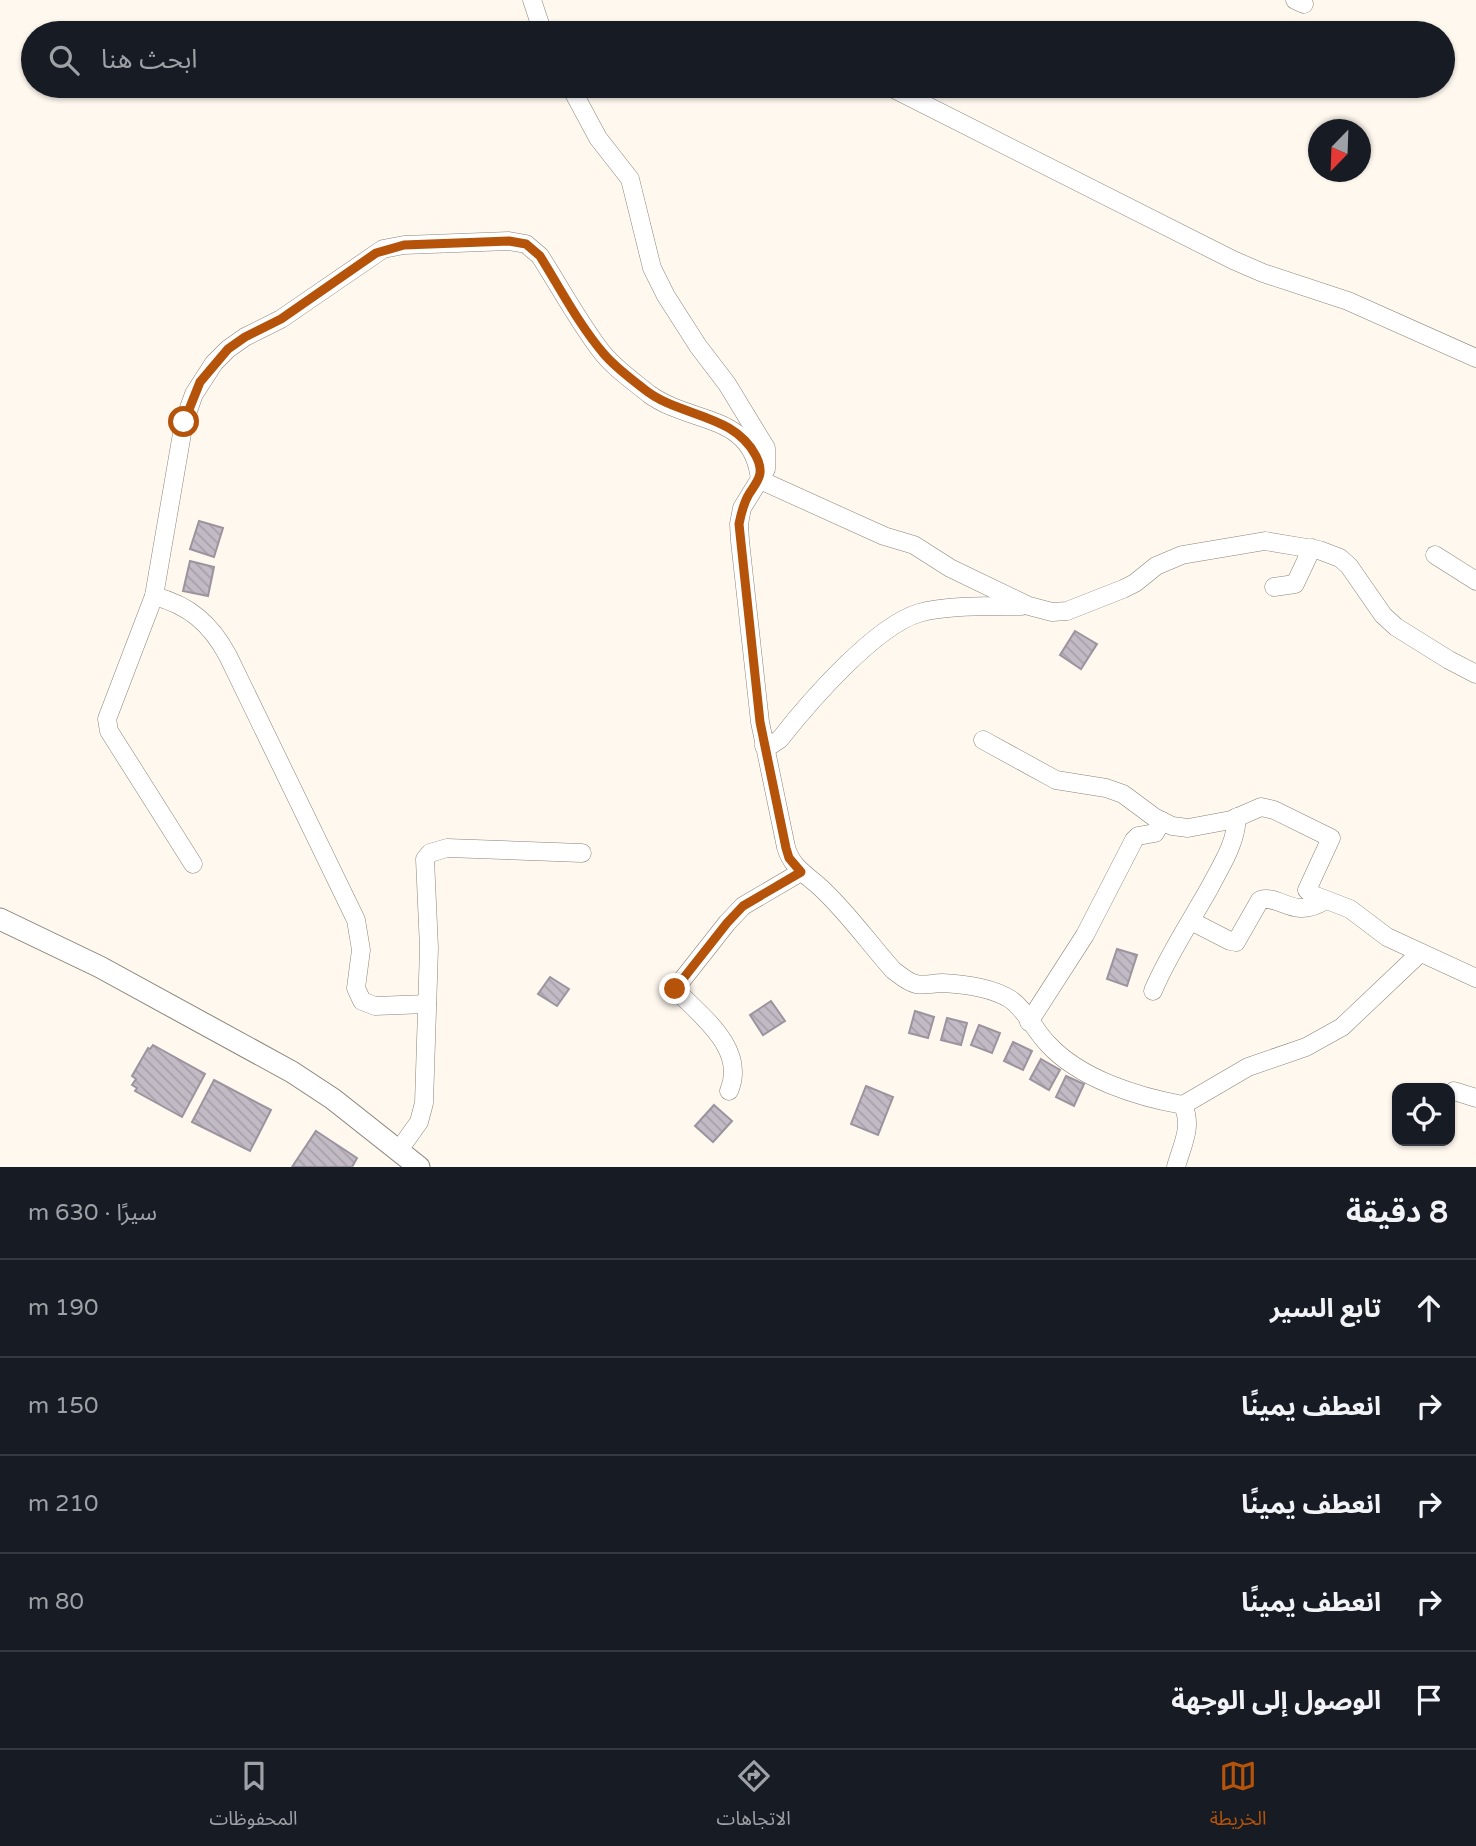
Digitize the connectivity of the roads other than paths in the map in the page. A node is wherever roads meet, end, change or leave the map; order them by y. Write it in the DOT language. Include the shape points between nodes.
graph roads {
  1 [pos="532,0"];
  2 [pos="539,21"];
  3 [pos="576,98"];
  4 [pos="912,98"];
  5 [pos="1476,358"];
  6 [pos="760,480"];
  7 [pos="1312,548"];
  8 [pos="1435,555"];
  9 [pos="1476,581"];
  10 [pos="1274,587"];
  11 [pos="155,596"];
  12 [pos="1029,606"];
  13 [pos="1476,674"];
  14 [pos="983,740"];
  15 [pos="764,746"];
  16 [pos="1237,817"];
  17 [pos="1162,821"];
  18 [pos="582,853"];
  19 [pos="192,864"];
  20 [pos="801,872"];
  21 [pos="1324,901"];
  22 [pos="0,919"];
  23 [pos="1191,921"];
  24 [pos="1420,953"];
  25 [pos="1476,978"];
  26 [pos="1153,991"];
  27 [pos="427,1004"];
  28 [pos="1029,1022"];
  29 [pos="729,1091"];
  30 [pos="1455,1091"];
  31 [pos="1476,1098"];
  32 [pos="1183,1105"];
  33 [pos="399,1150"];
  34 [pos="419,1167"];
  35 [pos="1176,1167"];
  1 -- 2 [label="street"];
  3 -- 6 [label="street" via="598,138 630,179 652,268 666,296 766,448"];
  4 -- 5 [label="street" via="1248,267 1348,301"];
  6 -- 11 [label="street" via="755,456 737,433 652,396 607,358 540,256 526,244 396,246 376,253 281,319 236,343 200,382 181,435"];
  6 -- 12 [label="street" via="914,545"];
  6 -- 15 [label="street" via="742,508 739,524"];
  7 -- 10 [label="street" via="1295,584"];
  7 -- 12 [label="street" via="1265,541 1182,555 1156,566 1130,586 1067,611"];
  7 -- 13 [label="street" via="1349,566 1396,627"];
  8 -- 9 [label="street"];
  11 -- 19 [label="street" via="108,712 108,725"];
  11 -- 27 [label="street" via="198,616 228,656 356,920 361,950 356,988 362,1001 375,1006"];
  12 -- 15 [label="street" via="923,611 910,616 872,640 780,739"];
  14 -- 17 [label="street" via="1056,780 1123,794"];
  15 -- 20 [label="street" via="789,858"];
  16 -- 17 [label="street" via="1188,828"];
  16 -- 21 [label="street" via="1261,807 1331,838 1307,890"];
  16 -- 23 [label="street" via="1226,859"];
  17 -- 28 [label="street" via="1156,833 1134,840 1085,935"];
  18 -- 27 [label="street" via="447,848 430,853 425,859"];
  20 -- 28 [label="street" via="904,979 998,994 1010,1000"];
  20 -- 29 [label="street" via="743,906 675,989 728,1049 734,1075"];
  21 -- 23 [label="street" via="1298,909 1260,900 1237,942"];
  21 -- 24 [label="street" via="1350,909 1387,937"];
  22 -- 33 [label="main road" via="100,967 292,1072"];
  23 -- 26 [label="street"];
  24 -- 25 [label="street"];
  24 -- 32 [label="street" via="1333,1033 1248,1067"];
  27 -- 33 [label="street" via="424,1103 419,1122"];
  28 -- 32 [label="street" via="1050,1047 1091,1076"];
  30 -- 31 [label="street"];
  32 -- 35 [label="street" via="1188,1125"];
  33 -- 34 [label="main road"];
}
